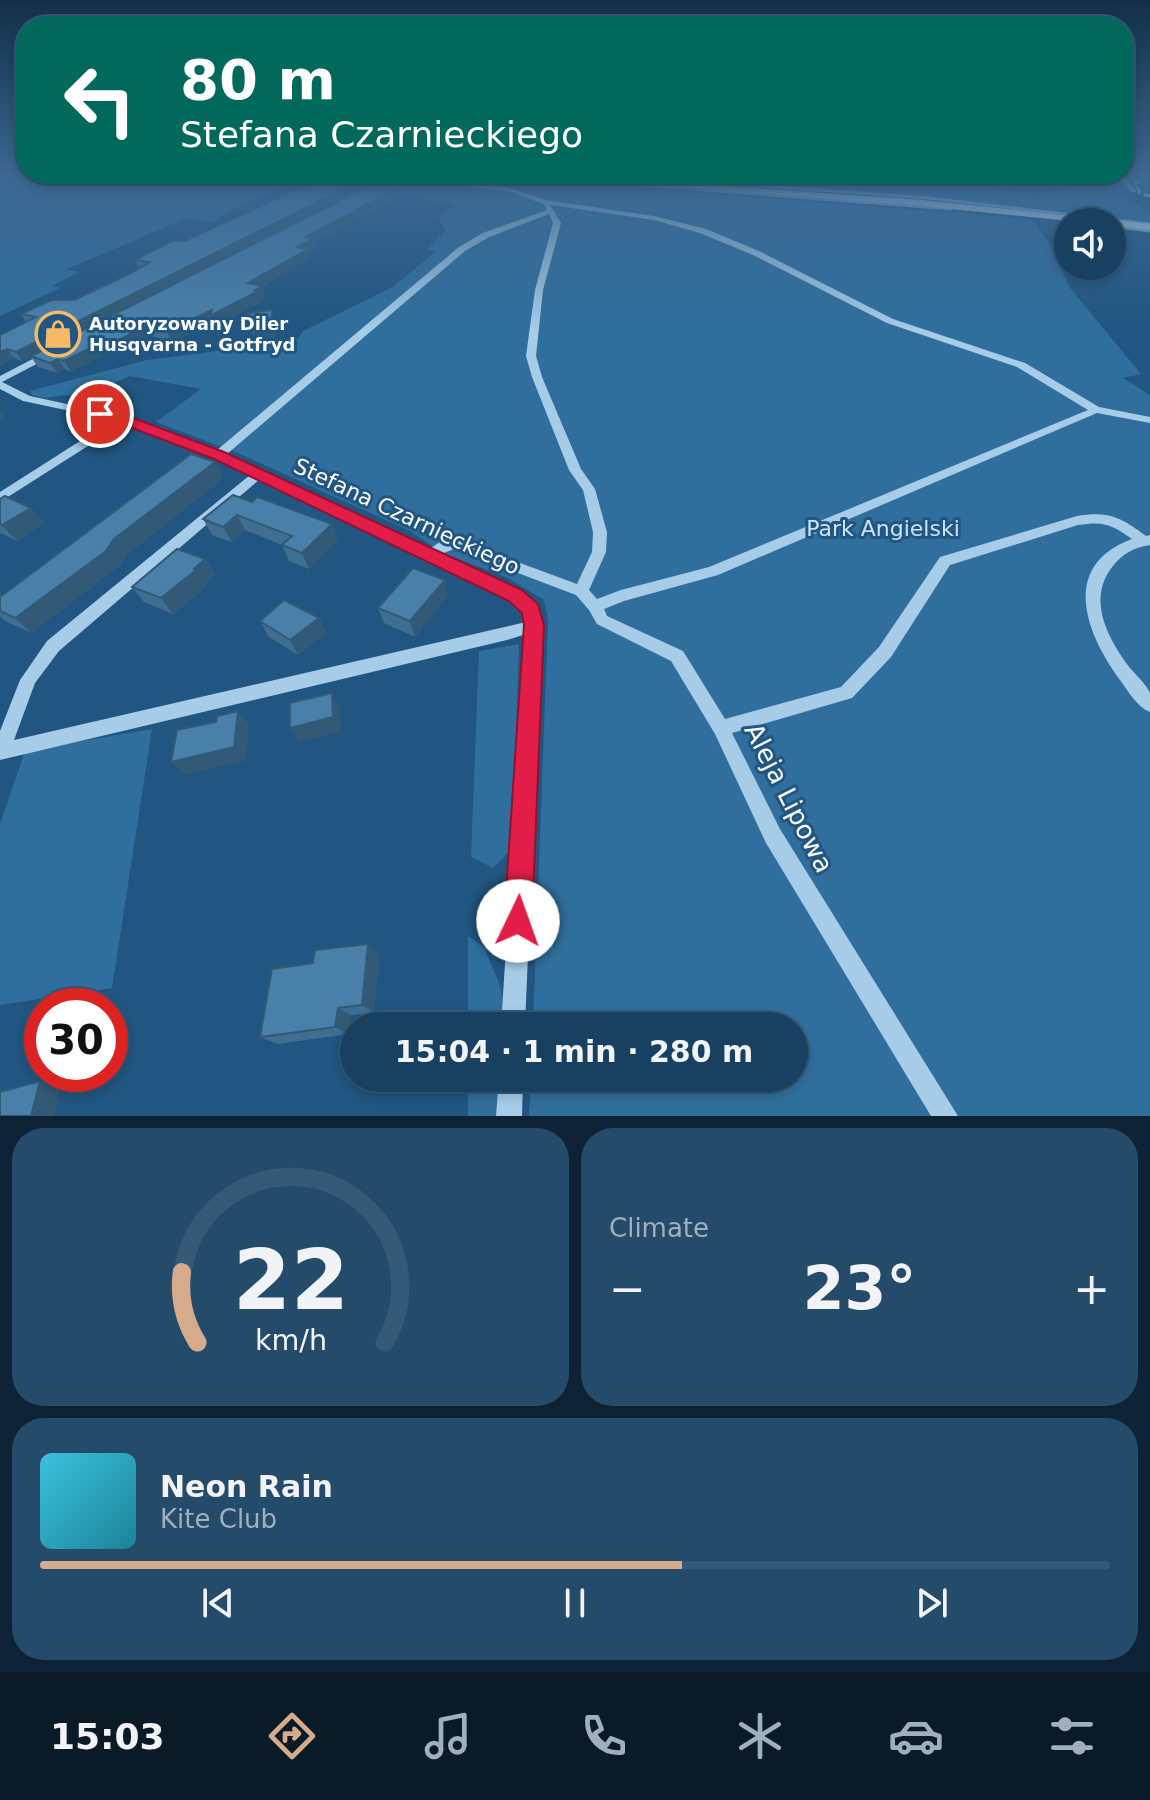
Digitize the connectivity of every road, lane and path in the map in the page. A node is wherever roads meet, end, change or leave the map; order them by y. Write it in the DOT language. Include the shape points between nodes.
graph roads {
  1 [pos="506,226"];
  2 [pos="556,226"];
  3 [pos="683,226"];
  4 [pos="64,347"];
  5 [pos="0,382"];
  6 [pos="1096,410"];
  7 [pos="123,419"];
  8 [pos="1150,420"];
  9 [pos="219,455"];
  10 [pos="259,474"];
  11 [pos="0,498"];
  12 [pos="1146,540"];
  13 [pos="430,555"];
  14 [pos="581,591"];
  15 [pos="595,606"];
  16 [pos="534,625"];
  17 [pos="1150,704"];
  18 [pos="721,728"];
  19 [pos="0,752"];
  20 [pos="514,1012"];
  21 [pos="510,1092"];
  22 [pos="509,1116"];
  23 [pos="945,1116"];
  1 -- 9 [label="street" via="462,249"];
  2 -- 14 [label="street" via="539,290 531,356 575,470 589,489 600,532 599,552"];
  3 -- 6 [label="street" via="722,237 882,318 1021,365"];
  4 -- 5 [label="street"];
  5 -- 7 [label="street, Stefana Czarnieckiego" via="27,399"];
  6 -- 8 [label="street"];
  6 -- 15 [label="street" via="713,571"];
  7 -- 9 [label="street, Stefana Czarnieckiego"];
  7 -- 11 [label="street"];
  9 -- 10 [label="street, Stefana Czarnieckiego"];
  10 -- 13 [label="street, Stefana Czarnieckiego"];
  10 -- 19 [label="street" via="53,646 28,680"];
  12 -- 17 [label="street" via="1120,550 1098,573 1093,606 1110,653"];
  12 -- 18 [label="street, Aleja Lipowa" via="1099,517 945,561 885,652 846,693"];
  13 -- 14 [label="street" via="455,544"];
  13 -- 16 [label="street, Stefana Czarnieckiego" via="515,595 531,609"];
  14 -- 15 [label="street"];
  15 -- 18 [label="street" via="602,620 677,656"];
  16 -- 19 [label="street"];
  16 -- 20 [label="street"];
  18 -- 23 [label="street, Aleja Lipowa" via="773,836"];
  21 -- 22 [label="street"];
}
